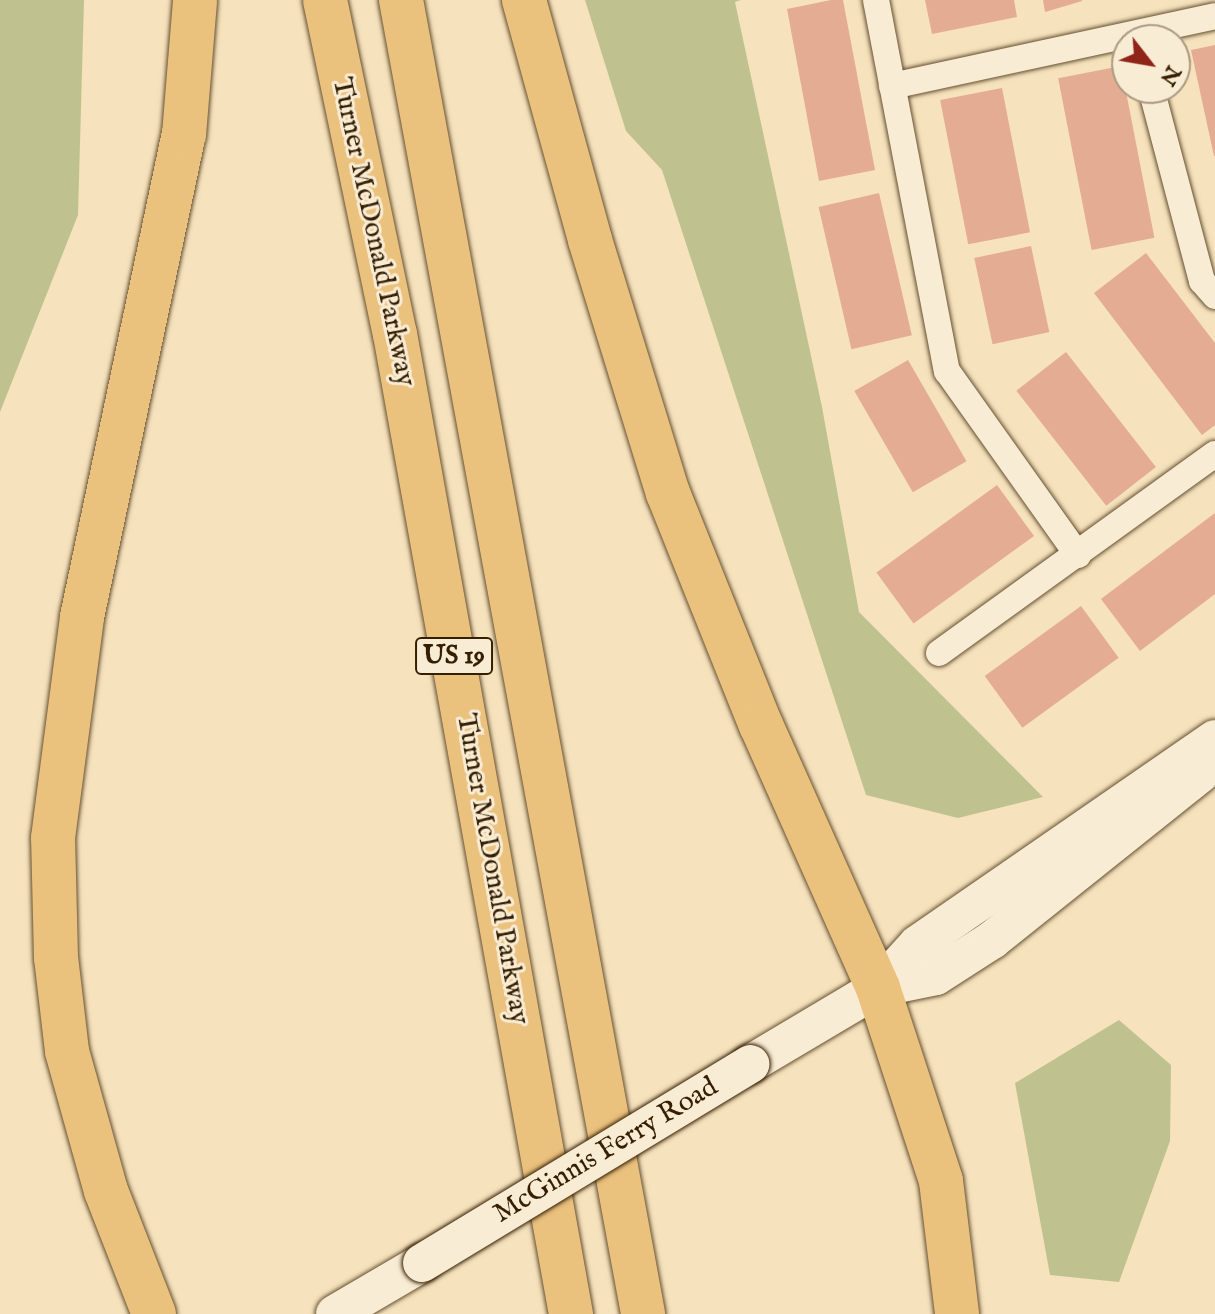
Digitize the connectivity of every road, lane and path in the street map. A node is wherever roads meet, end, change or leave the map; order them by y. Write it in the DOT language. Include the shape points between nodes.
graph roads {
  1 [pos="195,0"];
  2 [pos="325,0"];
  3 [pos="401,0"];
  4 [pos="524,0"];
  5 [pos="876,0"];
  6 [pos="1215,16"];
  7 [pos="1184,24"];
  8 [pos="1111,41"];
  9 [pos="892,86"];
  10 [pos="1155,104"];
  11 [pos="1215,296"];
  12 [pos="1215,454"];
  13 [pos="1078,555"];
  14 [pos="939,653"];
  15 [pos="1215,739"];
  16 [pos="1215,762"];
  17 [pos="878,988"];
  18 [pos="154,1314"];
  19 [pos="335,1314"];
  20 [pos="571,1314"];
  21 [pos="643,1314"];
  22 [pos="957,1314"];
  1 -- 18 [label="highway" via="184,135 159,273 82,617 53,838 56,958 67,1051 106,1191"];
  2 -- 20 [label="highway, Turner McDonald Parkway / US 19" via="395,334"];
  3 -- 21 [label="highway, US 19"];
  4 -- 17 [label="highway" via="668,493 761,725"];
  5 -- 9 [label="street"];
  6 -- 7 [label="street"];
  8 -- 9 [label="street"];
  9 -- 13 [label="street" via="947,371"];
  10 -- 11 [label="street" via="1202,281"];
  12 -- 13 [label="street"];
  13 -- 14 [label="street"];
  15 -- 17 [label="main road, McGinnis Ferry Road" via="918,944"];
  16 -- 17 [label="main road, McGinnis Ferry Road" via="992,940 936,976"];
  17 -- 19 [label="main road, McGinnis Ferry Road, bridge"];
  17 -- 22 [label="highway" via="941,1181"];
}
